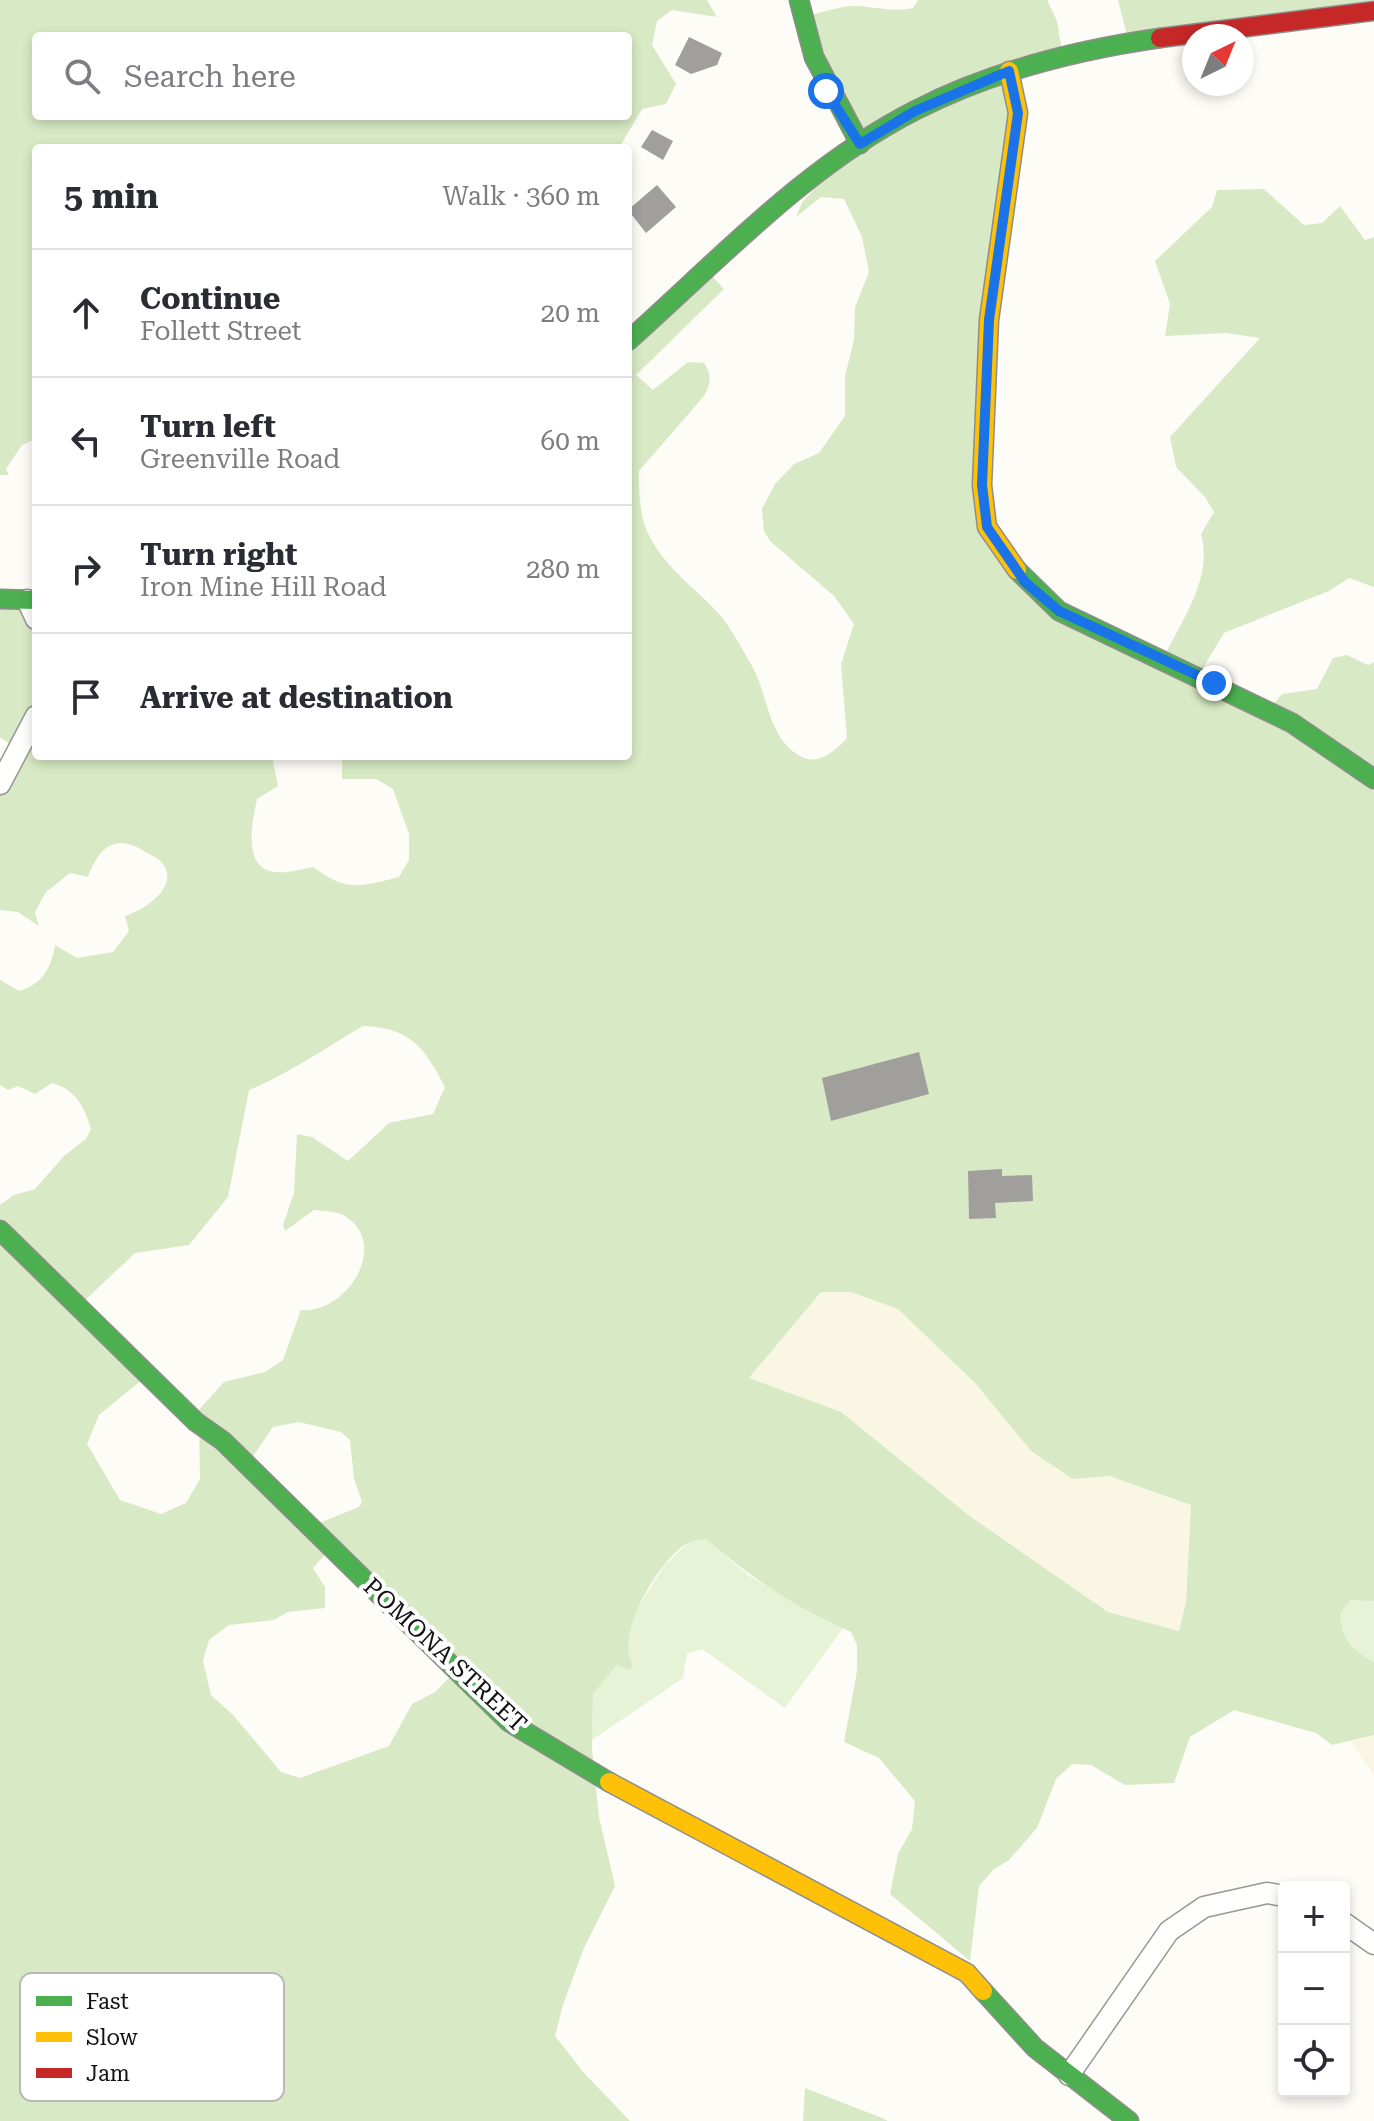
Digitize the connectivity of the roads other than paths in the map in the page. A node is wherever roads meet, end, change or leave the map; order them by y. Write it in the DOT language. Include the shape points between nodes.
graph roads {
  1 [pos="799,0"];
  2 [pos="1374,11"];
  3 [pos="1009,71"];
  4 [pos="860,144"];
  5 [pos="632,337"];
  6 [pos="0,599"];
  7 [pos="32,606"];
  8 [pos="32,724"];
  9 [pos="1374,779"];
  10 [pos="0,784"];
  11 [pos="0,1230"];
  12 [pos="1278,1895"];
  13 [pos="1350,1927"];
  14 [pos="1374,1944"];
  15 [pos="1069,2075"];
  16 [pos="1129,2121"];
  1 -- 4 [label="street" via="826,91"];
  2 -- 3 [label="street" via="1151,39"];
  3 -- 4 [label="street" via="915,111"];
  3 -- 9 [label="street" via="1018,113 989,320 982,485 987,527 1025,582 1059,611 1292,723"];
  4 -- 5 [label="street"];
  6 -- 7 [label="street"];
  8 -- 10 [label="street"];
  11 -- 15 [label="street, POMONA STREET" via="509,1722 582,1767 967,1973 1035,2048"];
  12 -- 15 [label="street" via="1204,1907 1169,1931"];
  13 -- 14 [label="street"];
  15 -- 16 [label="street, POMONA STREET"];
}
